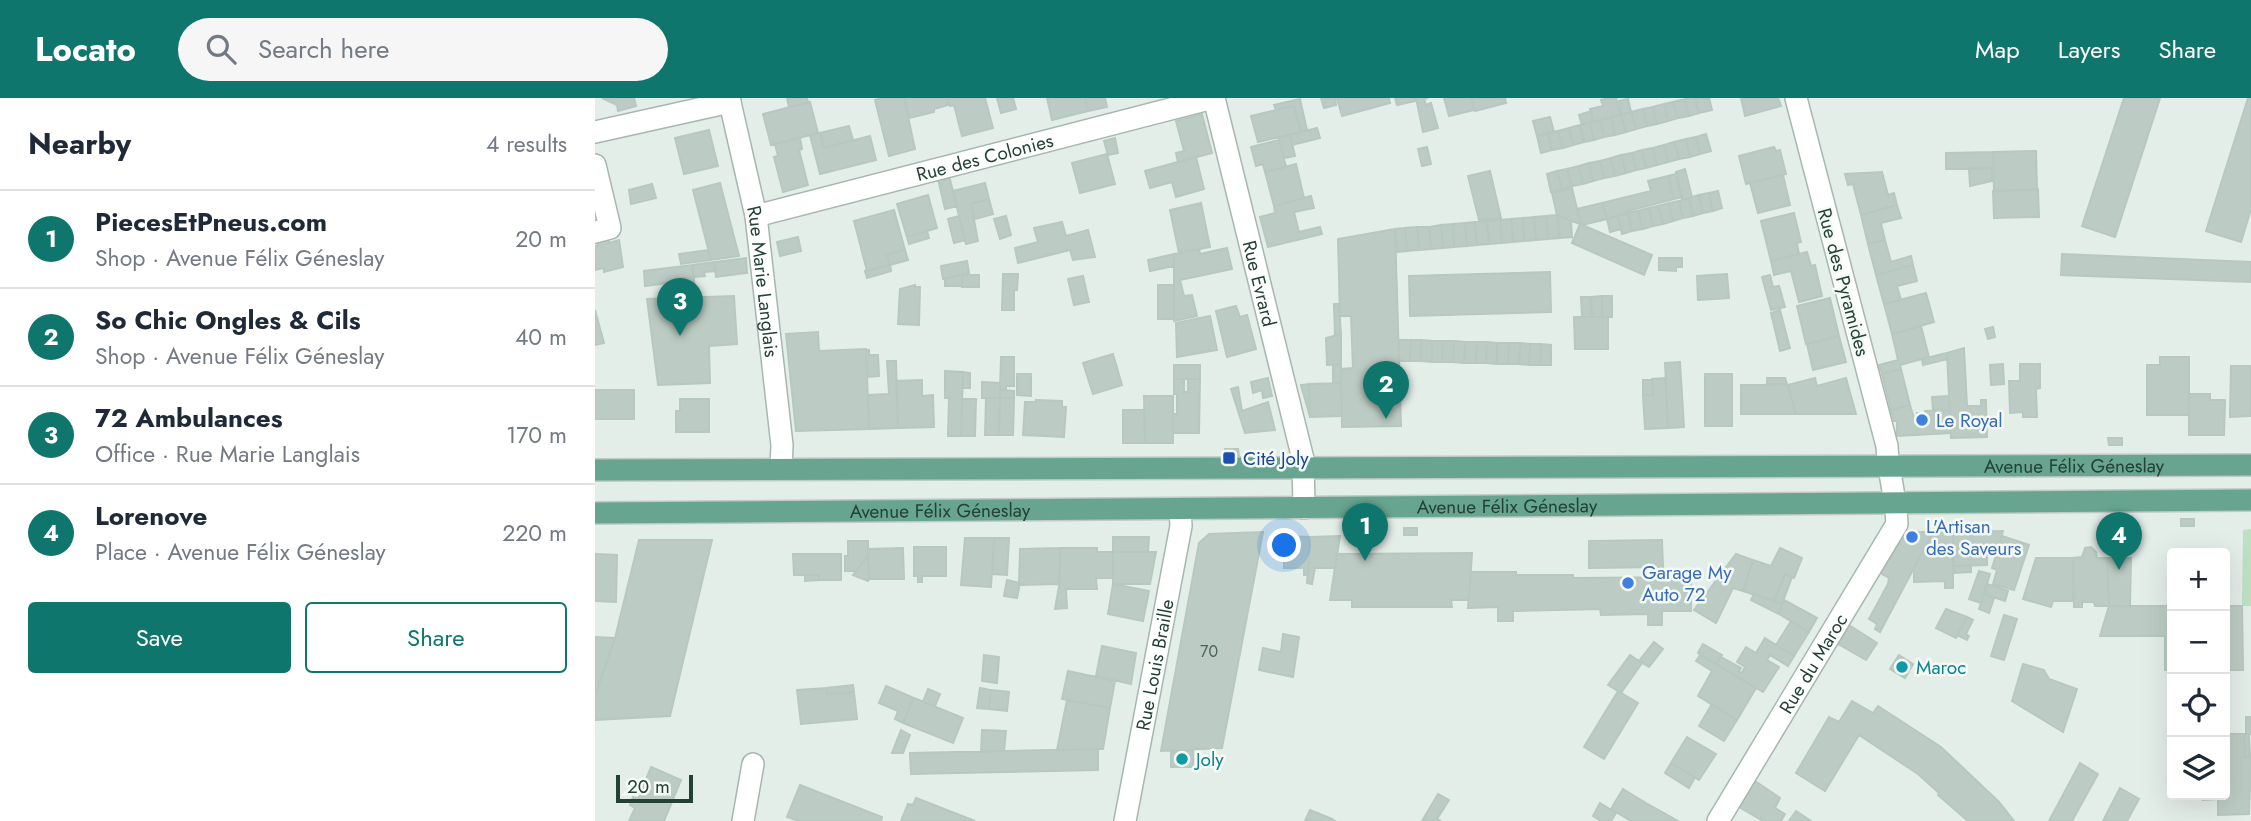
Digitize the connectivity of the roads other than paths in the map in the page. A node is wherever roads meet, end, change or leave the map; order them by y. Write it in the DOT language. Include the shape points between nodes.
graph roads {
  1 [pos="1213,98"];
  2 [pos="1796,98"];
  3 [pos="730,100"];
  4 [pos="595,132"];
  5 [pos="595,165"];
  6 [pos="756,216"];
  7 [pos="595,232"];
  8 [pos="2251,465"];
  9 [pos="1888,466"];
  10 [pos="1304,468"];
  11 [pos="781,469"];
  12 [pos="595,470"];
  13 [pos="2251,500"];
  14 [pos="1896,503"];
  15 [pos="1304,508"];
  16 [pos="1180,509"];
  17 [pos="595,513"];
  18 [pos="753,764"];
  19 [pos="743,821"];
  20 [pos="1125,821"];
  21 [pos="1718,821"];
  1 -- 6 [label="street, Rue des Colonies"];
  1 -- 10 [label="street, Rue Evrard"];
  2 -- 9 [label="street, Rue des Pyramides" via="1886,440"];
  3 -- 4 [label="street"];
  3 -- 6 [label="street, Rue Marie Langlais"];
  5 -- 7 [label="street" via="610,228"];
  6 -- 11 [label="street, Rue Marie Langlais"];
  8 -- 9 [label="main road, Avenue Félix Géneslay"];
  9 -- 10 [label="main road, Avenue Félix Géneslay"];
  9 -- 14 [label="street, Rue des Pyramides"];
  10 -- 11 [label="main road, Avenue Félix Géneslay"];
  10 -- 15 [label="street, Rue Evrard"];
  11 -- 12 [label="main road, Avenue Félix Géneslay"];
  13 -- 14 [label="main road, Avenue Félix Géneslay"];
  14 -- 15 [label="main road, Avenue Félix Géneslay"];
  14 -- 21 [label="street, Rue du Maroc" via="1897,524"];
  15 -- 16 [label="main road, Avenue Félix Géneslay"];
  16 -- 17 [label="main road, Avenue Félix Géneslay"];
  16 -- 20 [label="street, Rue Louis Braille" via="1181,526"];
  18 -- 19 [label="street"];
}
